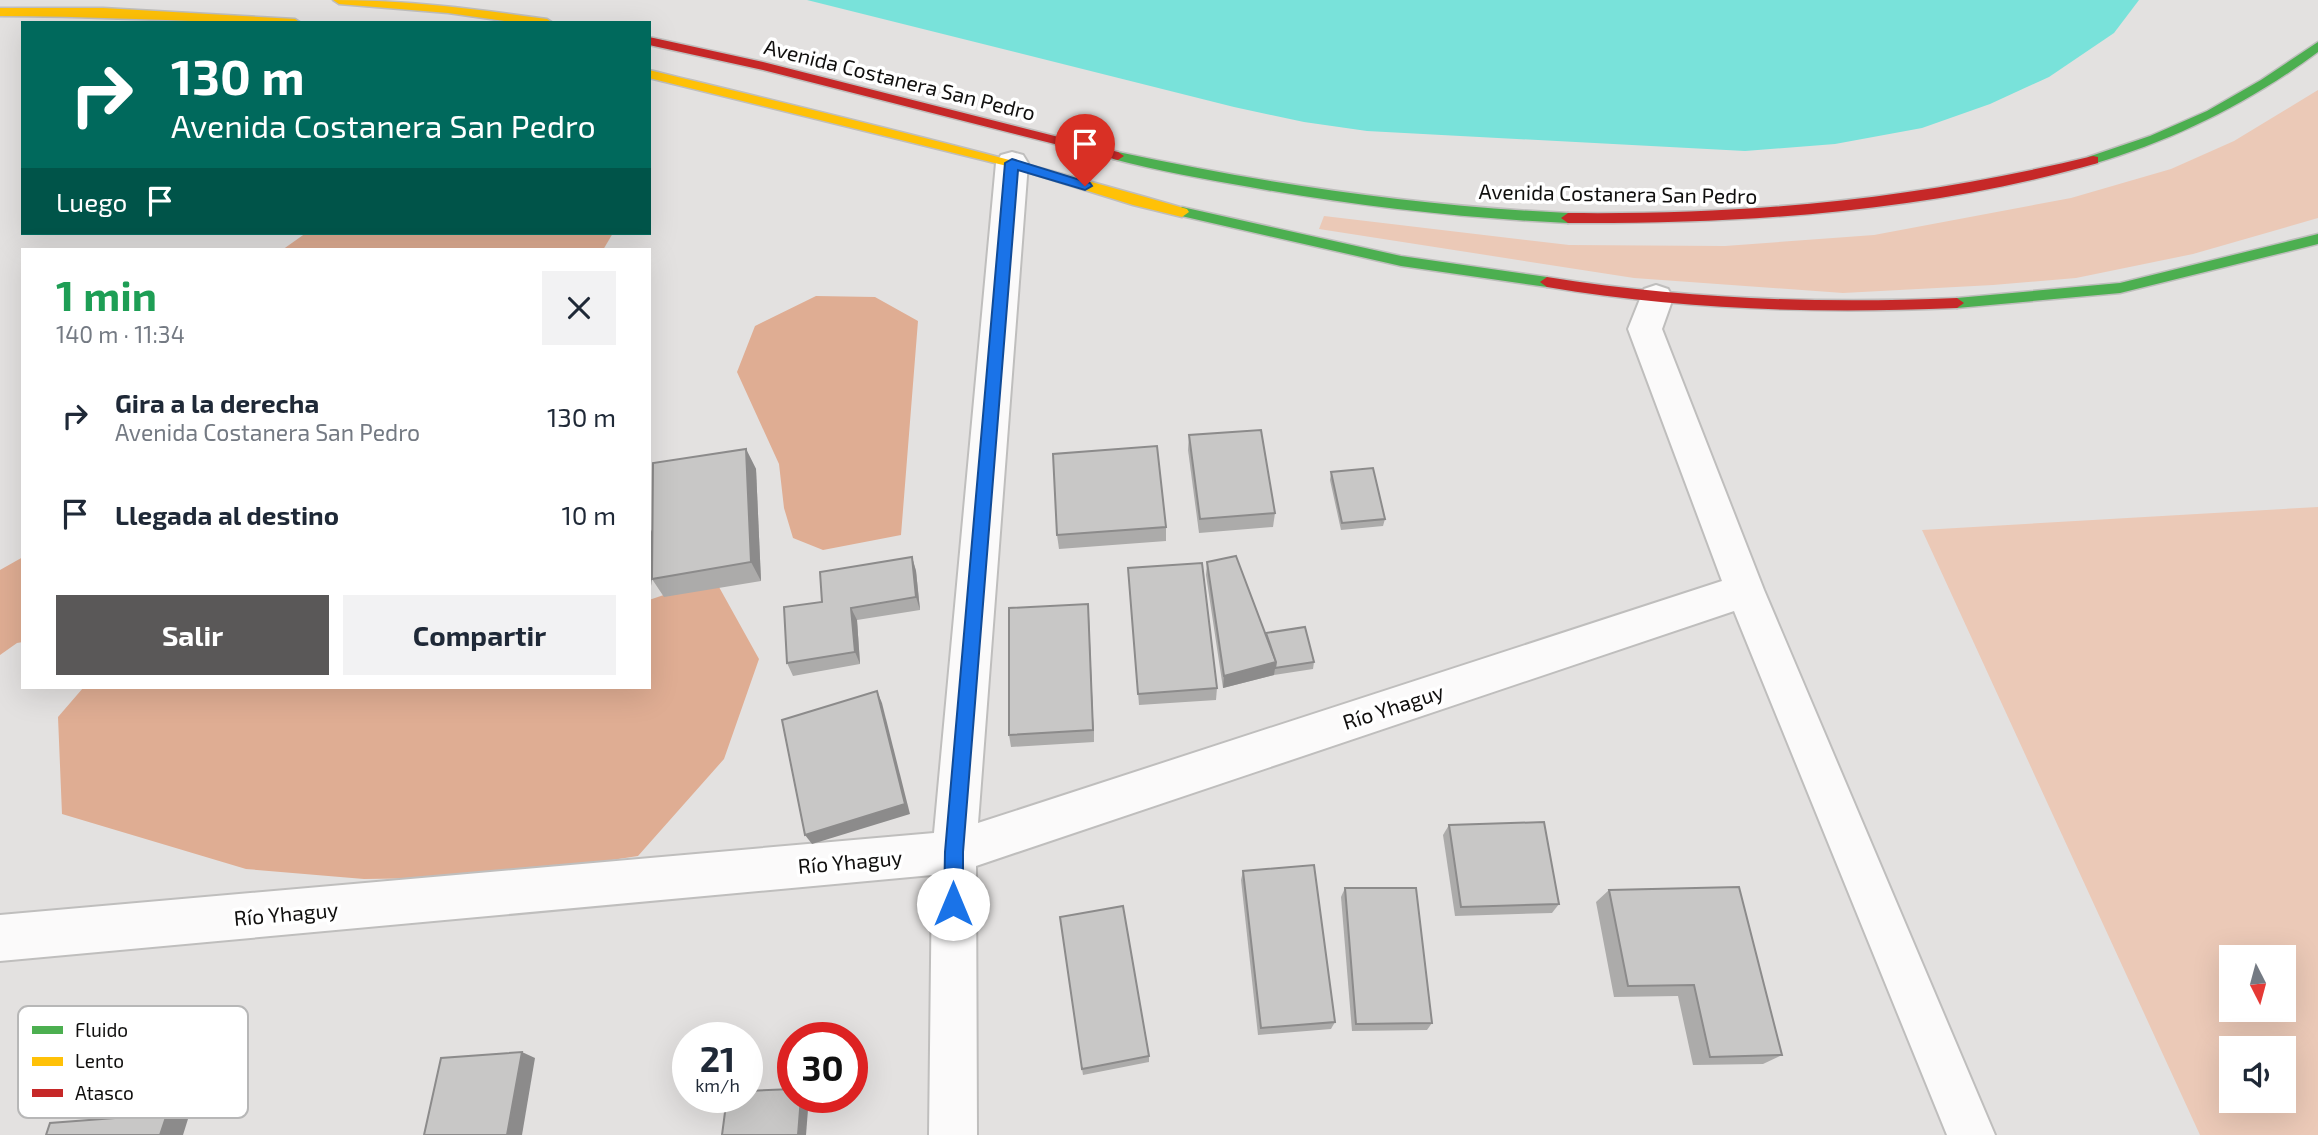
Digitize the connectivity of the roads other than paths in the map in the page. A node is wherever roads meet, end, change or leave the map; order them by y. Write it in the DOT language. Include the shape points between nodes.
graph roads {
  1 [pos="339,0"];
  2 [pos="0,12"];
  3 [pos="260,21"];
  4 [pos="533,21"];
  5 [pos="651,41"];
  6 [pos="2318,46"];
  7 [pos="651,74"];
  8 [pos="1012,163"];
  9 [pos="2318,239"];
  10 [pos="1656,298"];
  11 [pos="1745,590"];
  12 [pos="954,852"];
  13 [pos="0,938"];
  14 [pos="953,1135"];
  15 [pos="1971,1135"];
  1 -- 4 [label="main road"];
  2 -- 3 [label="main road" via="103,12"];
  5 -- 6 [label="main road, Avenida Costanera San Pedro" via="1185,170 1347,200 1589,219 1757,218 1861,208 2062,169 2204,119 2257,91"];
  7 -- 8 [label="main road"];
  8 -- 10 [label="main road" via="1133,200 1401,261"];
  8 -- 12 [label="street"];
  9 -- 10 [label="main road" via="2120,288 2001,301 1764,305"];
  10 -- 11 [label="street" via="1645,329"];
  11 -- 12 [label="street, Río Yhaguy"];
  11 -- 15 [label="street"];
  12 -- 13 [label="street, Río Yhaguy"];
  12 -- 14 [label="street"];
}
